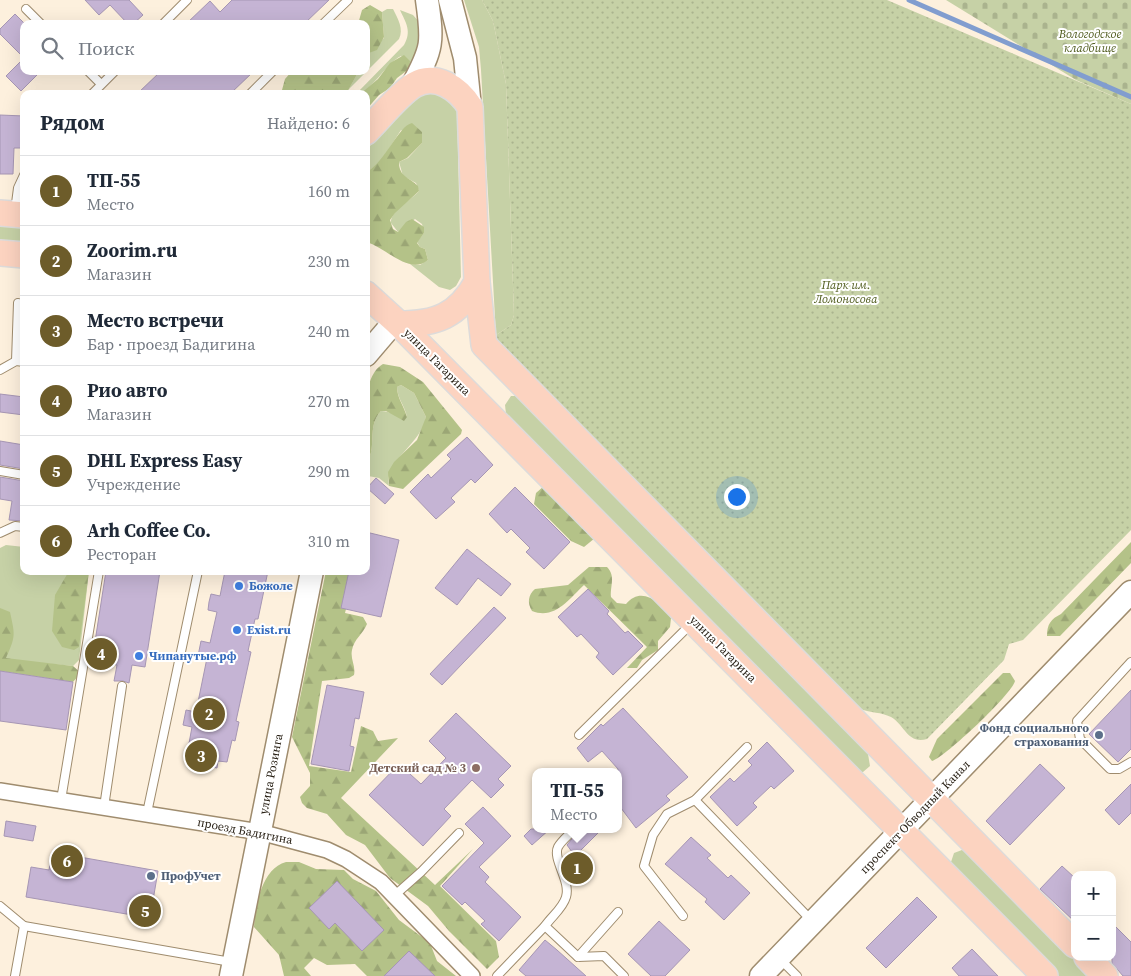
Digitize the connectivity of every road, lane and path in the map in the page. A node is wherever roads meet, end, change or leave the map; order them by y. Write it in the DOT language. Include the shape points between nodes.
graph roads {
  1 [pos="186,0"];
  2 [pos="348,0"];
  3 [pos="427,0"];
  4 [pos="450,0"];
  5 [pos="26,9"];
  6 [pos="37,20"];
  7 [pos="167,20"];
  8 [pos="328,20"];
  9 [pos="92,75"];
  10 [pos="111,75"];
  11 [pos="269,75"];
  12 [pos="102,84"];
  13 [pos="412,86"];
  14 [pos="96,90"];
  15 [pos="254,90"];
  16 [pos="470,107"];
  17 [pos="370,128"];
  18 [pos="20,184"];
  19 [pos="13,214"];
  20 [pos="0,254"];
  21 [pos="20,255"];
  22 [pos="477,282"];
  23 [pos="370,298"];
  24 [pos="18,303"];
  25 [pos="397,322"];
  26 [pos="370,351"];
  27 [pos="20,362"];
  28 [pos="0,370"];
  29 [pos="0,471"];
  30 [pos="20,475"];
  31 [pos="20,527"];
  32 [pos="0,533"];
  33 [pos="98,575"];
  34 [pos="197,575"];
  35 [pos="311,575"];
  36 [pos="1128,600"];
  37 [pos="694,620"];
  38 [pos="1131,662"];
  39 [pos="122,686"];
  40 [pos="578,735"];
  41 [pos="747,747"];
  42 [pos="1131,762"];
  43 [pos="0,791"];
  44 [pos="61,800"];
  45 [pos="696,800"];
  46 [pos="932,801"];
  47 [pos="104,807"];
  48 [pos="147,813"];
  49 [pos="902,829"];
  50 [pos="260,832"];
  51 [pos="459,833"];
  52 [pos="570,833"];
  53 [pos="395,895"];
  54 [pos="0,906"];
  55 [pos="618,912"];
  56 [pos="683,916"];
  57 [pos="814,922"];
  58 [pos="24,926"];
  59 [pos="545,926"];
  60 [pos="1071,941"];
  61 [pos="578,957"];
  62 [pos="778,958"];
  63 [pos="1091,961"];
  64 [pos="232,969"];
  65 [pos="15,976"];
  66 [pos="472,976"];
  67 [pos="497,976"];
  68 [pos="624,976"];
  69 [pos="761,976"];
  70 [pos="797,976"];
  71 [pos="1045,976"];
  72 [pos="1105,976"];
  1 -- 7 [label="lane"];
  2 -- 8 [label="lane"];
  3 -- 13 [label="main road" via="429,53"];
  4 -- 16 [label="main road" via="464,51"];
  5 -- 6 [label="lane"];
  9 -- 12 [label="lane"];
  10 -- 12 [label="lane"];
  11 -- 15 [label="lane"];
  12 -- 14 [label="lane"];
  13 -- 16 [label="main road" via="432,81 446,84 460,92"];
  13 -- 17 [label="main road"];
  16 -- 22 [label="main road"];
  18 -- 19 [label="lane"];
  20 -- 21 [label="main road"];
  22 -- 25 [label="main road" via="464,302 446,316 418,324"];
  22 -- 46 [label="main road" via="484,345"];
  23 -- 25 [label="main road, улица Гагарина"];
  24 -- 27 [label="lane"];
  25 -- 26 [label="main road"];
  25 -- 37 [label="main road, улица Гагарина"];
  27 -- 28 [label="lane"];
  29 -- 30 [label="lane"];
  31 -- 32 [label="lane"];
  33 -- 44 [label="lane"];
  34 -- 48 [label="lane"];
  35 -- 50 [label="main road, улица Розинга"];
  36 -- 46 [label="main road, проспект Обводный Канал"];
  37 -- 40 [label="lane"];
  37 -- 49 [label="main road, улица Гагарина"];
  38 -- 42 [label="lane" via="1077,721 1080,739 1110,769 1118,769"];
  39 -- 47 [label="lane"];
  41 -- 45 [label="lane"];
  43 -- 44 [label="street, проезд Бадигина"];
  44 -- 47 [label="street, проезд Бадигина"];
  45 -- 56 [label="lane" via="668,814 652,835 644,866"];
  45 -- 57 [label="lane"];
  46 -- 49 [label="main road, проспект Обводный Канал"];
  46 -- 60 [label="main road"];
  47 -- 48 [label="street, проезд Бадигина"];
  48 -- 50 [label="street, проезд Бадигина"];
  49 -- 57 [label="main road, проспект Обводный Канал"];
  49 -- 71 [label="main road, улица Гагарина"];
  50 -- 53 [label="street, проезд Бадигина" via="327,850 381,882"];
  50 -- 64 [label="main road, улица Розинга"];
  51 -- 53 [label="lane"];
  52 -- 59 [label="lane" via="558,847 557,856 566,881 567,895 563,905"];
  53 -- 66 [label="street, проезд Бадигина"];
  54 -- 58 [label="lane"];
  55 -- 61 [label="lane"];
  57 -- 62 [label="main road, проспект Обводный Канал"];
  58 -- 64 [label="lane"];
  58 -- 65 [label="lane"];
  59 -- 61 [label="lane"];
  59 -- 67 [label="lane"];
  61 -- 68 [label="lane" via="604,956"];
  62 -- 69 [label="main road, проспект Обводный Канал"];
  62 -- 70 [label="lane"];
  63 -- 72 [label="main road"];
}
